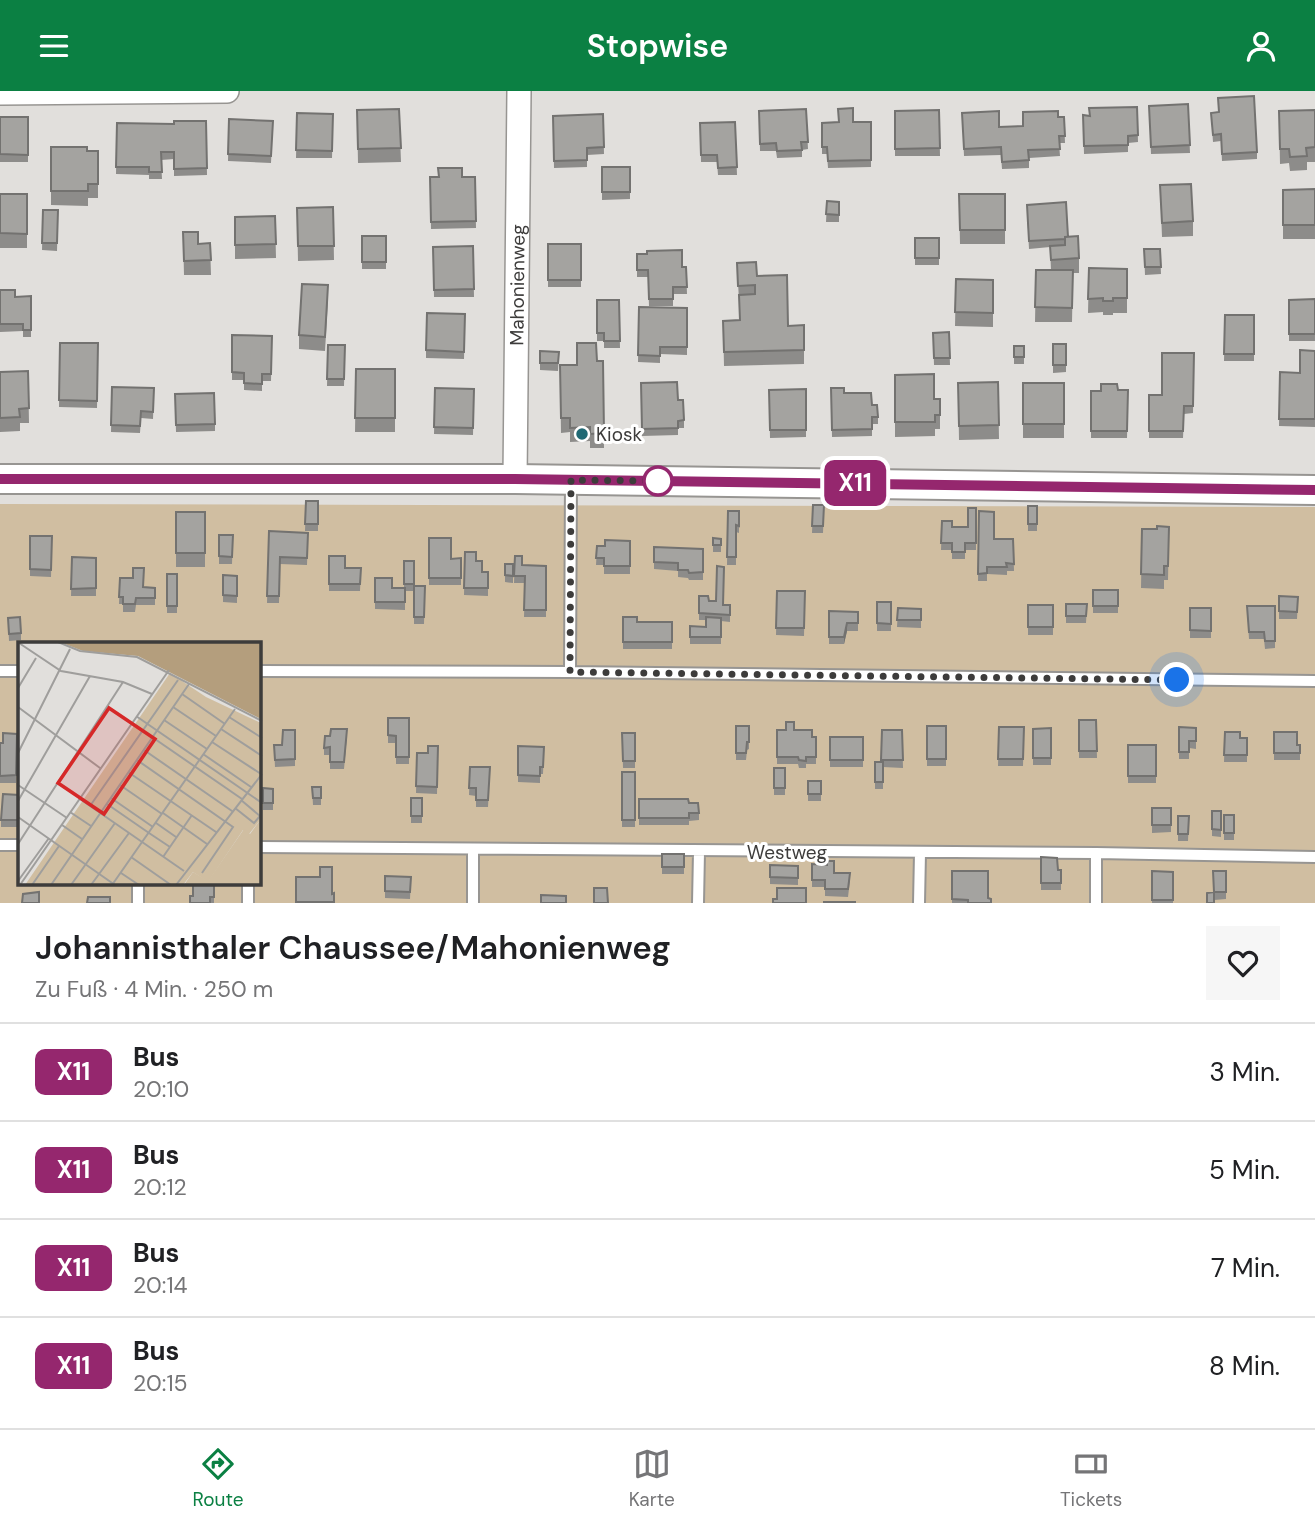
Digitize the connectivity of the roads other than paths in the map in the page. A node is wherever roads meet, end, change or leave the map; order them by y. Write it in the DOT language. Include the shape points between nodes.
graph roads {
  1 [pos="228,91"];
  2 [pos="519,91"];
  3 [pos="0,93"];
  4 [pos="0,479"];
  5 [pos="515,479"];
  6 [pos="571,480"];
  7 [pos="1315,490"];
  8 [pos="0,671"];
  9 [pos="18,671"];
  10 [pos="261,671"];
  11 [pos="570,672"];
  12 [pos="1315,681"];
  13 [pos="0,845"];
  14 [pos="18,845"];
  15 [pos="261,847"];
  16 [pos="473,849"];
  17 [pos="699,852"];
  18 [pos="920,853"];
  19 [pos="1096,853"];
  20 [pos="1315,857"];
  21 [pos="138,885"];
  22 [pos="248,885"];
  23 [pos="138,903"];
  24 [pos="248,903"];
  25 [pos="473,903"];
  26 [pos="698,903"];
  27 [pos="919,903"];
  28 [pos="1096,903"];
  1 -- 3 [label="street"];
  2 -- 5 [label="street, Mahonienweg"];
  4 -- 5 [label="street"];
  5 -- 6 [label="street"];
  6 -- 7 [label="street"];
  6 -- 11 [label="lane"];
  8 -- 9 [label="lane"];
  10 -- 11 [label="lane"];
  11 -- 12 [label="lane"];
  13 -- 14 [label="lane"];
  15 -- 16 [label="lane, Westweg"];
  16 -- 17 [label="lane, Westweg"];
  16 -- 25 [label="lane"];
  17 -- 18 [label="lane, Westweg"];
  17 -- 26 [label="lane"];
  18 -- 19 [label="lane, Westweg"];
  18 -- 27 [label="lane"];
  19 -- 20 [label="lane, Westweg"];
  19 -- 28 [label="lane"];
  21 -- 23 [label="lane"];
  22 -- 24 [label="lane"];
}
